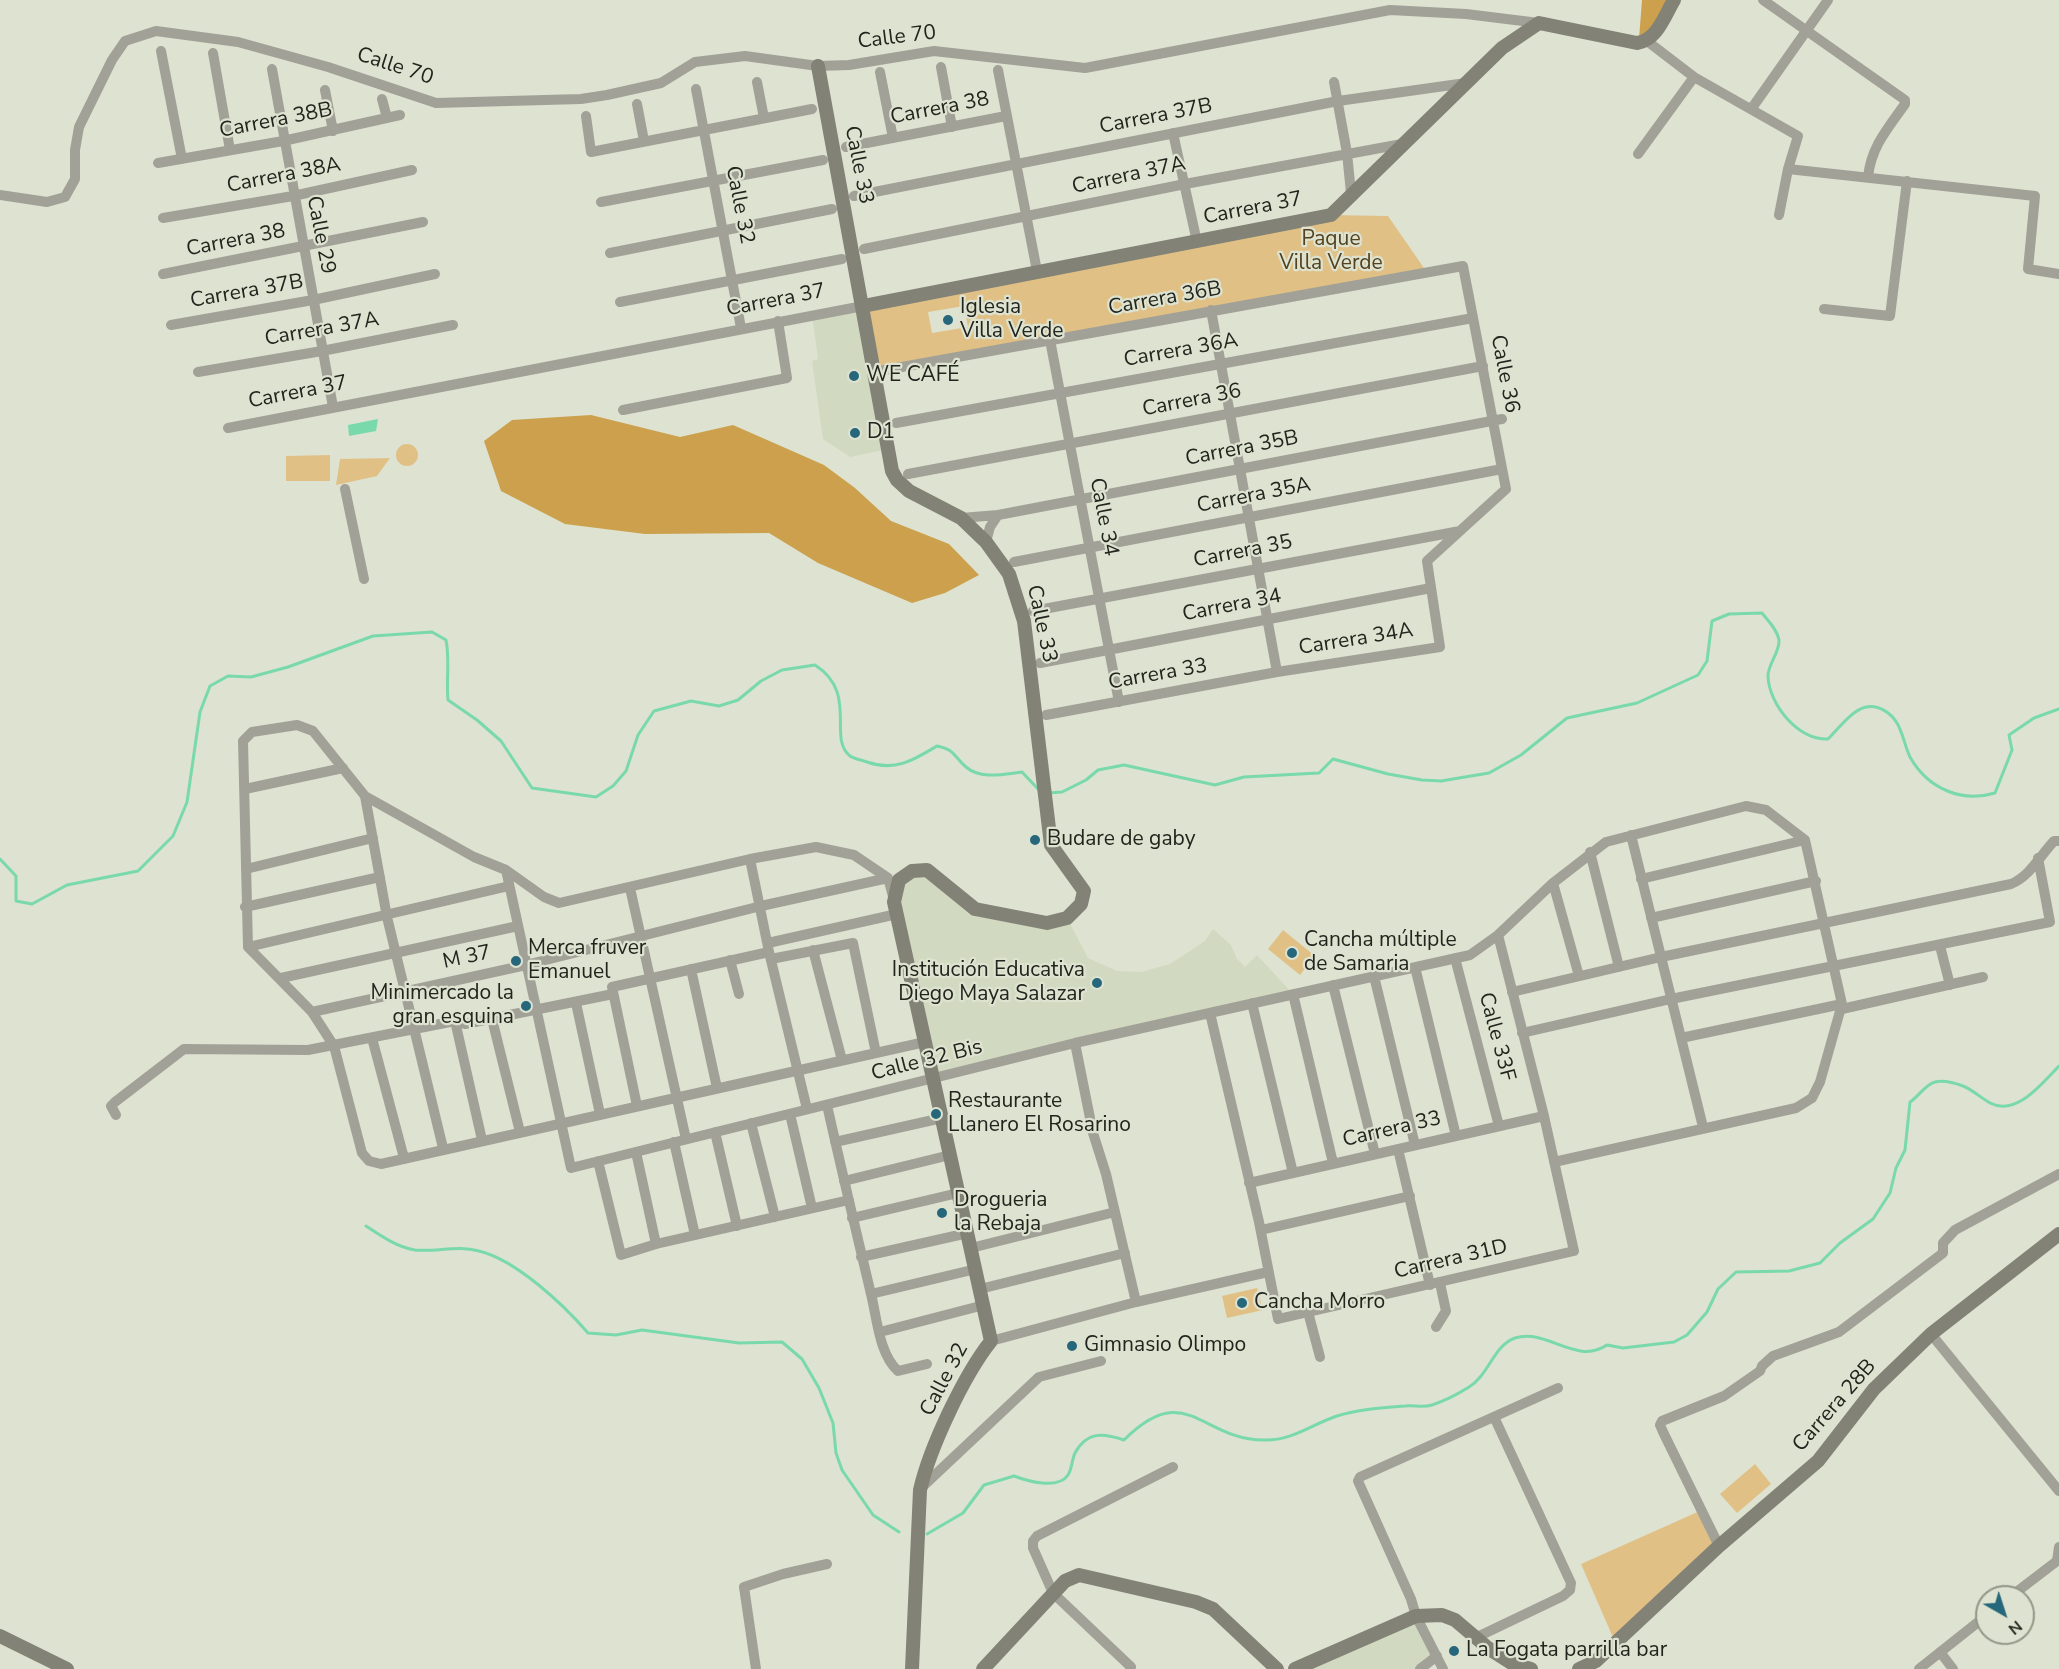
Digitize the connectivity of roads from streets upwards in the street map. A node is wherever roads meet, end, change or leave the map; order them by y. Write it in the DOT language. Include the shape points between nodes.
graph roads {
  1 [pos="1674,0"];
  2 [pos="1763,0"];
  3 [pos="1828,0"];
  4 [pos="1539,23"];
  5 [pos="1808,31"];
  6 [pos="1647,41"];
  7 [pos="161,51"];
  8 [pos="213,53"];
  9 [pos="819,66"];
  10 [pos="941,67"];
  11 [pos="272,69"];
  12 [pos="998,70"];
  13 [pos="880,72"];
  14 [pos="1694,77"];
  15 [pos="757,82"];
  16 [pos="1334,82"];
  17 [pos="1466,83"];
  18 [pos="696,89"];
  19 [pos="325,90"];
  20 [pos="382,99"];
  21 [pos="1338,101"];
  22 [pos="637,104"];
  23 [pos="1752,108"];
  24 [pos="812,109"];
  25 [pos="400,115"];
  26 [pos="586,116"];
  27 [pos="1006,116"];
  28 [pos="387,118"];
  29 [pos="764,118"];
  30 [pos="952,127"];
  31 [pos="702,129"];
  32 [pos="333,131"];
  33 [pos="1173,133"];
  34 [pos="893,138"];
  35 [pos="283,141"];
  36 [pos="644,141"];
  37 [pos="1402,144"];
  38 [pos="846,147"];
  39 [pos="230,150"];
  40 [pos="1347,153"];
  41 [pos="1638,154"];
  42 [pos="182,159"];
  43 [pos="823,160"];
  44 [pos="158,163"];
  45 [pos="1016,166"];
  46 [pos="1788,169"];
  47 [pos="412,170"];
  48 [pos="1868,177"];
  49 [pos="713,181"];
  50 [pos="1907,181"];
  51 [pos="1185,184"];
  52 [pos="1351,193"];
  53 [pos="0,195"];
  54 [pos="293,196"];
  55 [pos="854,196"];
  56 [pos="601,202"];
  57 [pos="832,209"];
  58 [pos="1779,215"];
  59 [pos="163,218"];
  60 [pos="1026,218"];
  61 [pos="423,222"];
  62 [pos="722,231"];
  63 [pos="1197,242"];
  64 [pos="303,248"];
  65 [pos="864,249"];
  66 [pos="610,253"];
  67 [pos="842,259"];
  68 [pos="1463,266"];
  69 [pos="1037,271"];
  70 [pos="162,274"];
  71 [pos="435,274"];
  72 [pos="2059,274"];
  73 [pos="732,280"];
  74 [pos="313,300"];
  75 [pos="620,302"];
  76 [pos="863,306"];
  77 [pos="1824,309"];
  78 [pos="1211,310"];
  79 [pos="1473,318"];
  80 [pos="777,321"];
  81 [pos="171,325"];
  82 [pos="453,325"];
  83 [pos="741,328"];
  84 [pos="1050,339"];
  85 [pos="322,351"];
  86 [pos="1221,364"];
  87 [pos="1483,366"];
  88 [pos="198,372"];
  89 [pos="874,372"];
  90 [pos="1060,393"];
  91 [pos="333,407"];
  92 [pos="623,410"];
  93 [pos="1230,413"];
  94 [pos="1498,420"];
  95 [pos="896,423"];
  96 [pos="228,428"];
  97 [pos="1069,444"];
  98 [pos="1240,469"];
  99 [pos="1502,469"];
  100 [pos="908,474"];
  101 [pos="345,489"];
  102 [pos="1080,499"];
  103 [pos="998,515"];
  104 [pos="1249,517"];
  105 [pos="961,518"];
  106 [pos="1460,531"];
  107 [pos="987,542"];
  108 [pos="1089,548"];
  109 [pos="1014,562"];
  110 [pos="1258,569"];
  111 [pos="364,579"];
  112 [pos="1431,588"];
  113 [pos="1099,598"];
  114 [pos="1033,611"];
  115 [pos="1268,619"];
  116 [pos="1109,650"];
  117 [pos="1040,663"];
  118 [pos="1277,672"];
  119 [pos="1119,702"];
  120 [pos="1046,715"];
  121 [pos="342,768"];
  122 [pos="244,789"];
  123 [pos="364,796"];
  124 [pos="1630,835"];
  125 [pos="372,838"];
  126 [pos="1805,840"];
  127 [pos="2059,841"];
  128 [pos="1590,852"];
  129 [pos="2038,858"];
  130 [pos="750,859"];
  131 [pos="246,869"];
  132 [pos="506,870"];
  133 [pos="380,877"];
  134 [pos="888,878"];
  135 [pos="1641,879"];
  136 [pos="1816,881"];
  137 [pos="1553,883"];
  138 [pos="509,886"];
  139 [pos="630,888"];
  140 [pos="761,906"];
  141 [pos="245,907"];
  142 [pos="895,908"];
  143 [pos="387,917"];
  144 [pos="1651,918"];
  145 [pos="1825,922"];
  146 [pos="518,926"];
  147 [pos="1498,935"];
  148 [pos="641,936"];
  149 [pos="1940,946"];
  150 [pos="248,947"];
  151 [pos="813,950"];
  152 [pos="770,951"];
  153 [pos="396,952"];
  154 [pos="1661,957"];
  155 [pos="1455,958"];
  156 [pos="730,960"];
  157 [pos="526,965"];
  158 [pos="1836,965"];
  159 [pos="1415,967"];
  160 [pos="1619,967"];
  161 [pos="691,969"];
  162 [pos="1374,976"];
  163 [pos="1579,976"];
  164 [pos="1983,977"];
  165 [pos="281,978"];
  166 [pos="650,978"];
  167 [pos="1333,985"];
  168 [pos="1950,985"];
  169 [pos="406,991"];
  170 [pos="1512,992"];
  171 [pos="613,994"];
  172 [pos="739,994"];
  173 [pos="1293,994"];
  174 [pos="1671,999"];
  175 [pos="576,1003"];
  176 [pos="1252,1004"];
  177 [pos="1842,1006"];
  178 [pos="536,1010"];
  179 [pos="312,1012"];
  180 [pos="1210,1013"];
  181 [pos="492,1019"];
  182 [pos="455,1021"];
  183 [pos="414,1029"];
  184 [pos="1522,1033"];
  185 [pos="372,1038"];
  186 [pos="1681,1038"];
  187 [pos="925,1042"];
  188 [pos="1075,1043"];
  189 [pos="334,1046"];
  190 [pos="876,1053"];
  191 [pos="842,1060"];
  192 [pos="798,1070"];
  193 [pos="934,1080"];
  194 [pos="717,1088"];
  195 [pos="677,1097"];
  196 [pos="827,1105"];
  197 [pos="637,1106"];
  198 [pos="807,1109"];
  199 [pos="600,1114"];
  200 [pos="790,1114"];
  201 [pos="116,1115"];
  202 [pos="1544,1116"];
  203 [pos="942,1118"];
  204 [pos="560,1123"];
  205 [pos="751,1124"];
  206 [pos="1499,1126"];
  207 [pos="1703,1127"];
  208 [pos="520,1132"];
  209 [pos="715,1132"];
  210 [pos="1456,1136"];
  211 [pos="686,1139"];
  212 [pos="482,1140"];
  213 [pos="674,1142"];
  214 [pos="835,1142"];
  215 [pos="1415,1145"];
  216 [pos="443,1148"];
  217 [pos="1398,1149"];
  218 [pos="636,1152"];
  219 [pos="1375,1154"];
  220 [pos="950,1155"];
  221 [pos="404,1158"];
  222 [pos="598,1161"];
  223 [pos="1554,1162"];
  224 [pos="1333,1163"];
  225 [pos="1293,1173"];
  226 [pos="2059,1174"];
  227 [pos="844,1181"];
  228 [pos="1250,1183"];
  229 [pos="958,1193"];
  230 [pos="1410,1196"];
  231 [pos="849,1200"];
  232 [pos="812,1209"];
  233 [pos="1115,1212"];
  234 [pos="775,1217"];
  235 [pos="852,1218"];
  236 [pos="737,1226"];
  237 [pos="1261,1230"];
  238 [pos="968,1233"];
  239 [pos="2059,1234"];
  240 [pos="695,1235"];
  241 [pos="656,1244"];
  242 [pos="971,1248"];
  243 [pos="1125,1253"];
  244 [pos="861,1257"];
  245 [pos="976,1269"];
  246 [pos="1268,1272"];
  247 [pos="1435,1284"];
  248 [pos="980,1289"];
  249 [pos="871,1294"];
  250 [pos="1136,1302"];
  251 [pos="984,1305"];
  252 [pos="1308,1312"];
  253 [pos="1436,1327"];
  254 [pos="880,1332"];
  255 [pos="1931,1334"];
  256 [pos="991,1341"];
  257 [pos="1320,1357"];
  258 [pos="1101,1361"];
  259 [pos="927,1364"];
  260 [pos="1558,1388"];
  261 [pos="1495,1419"];
  262 [pos="1173,1467"];
  263 [pos="920,1490"];
  264 [pos="2059,1491"];
  265 [pos="1719,1546"];
  266 [pos="2059,1547"];
  267 [pos="826,1564"];
  268 [pos="2026,1585"];
  269 [pos="1053,1593"];
  270 [pos="1416,1616"];
  271 [pos="1975,1624"];
  272 [pos="0,1636"];
  273 [pos="1475,1638"];
  274 [pos="1940,1652"];
  275 [pos="1437,1656"];
  276 [pos="1595,1665"];
  277 [pos="1130,1668"];
  278 [pos="67,1669"];
  279 [pos="756,1669"];
  280 [pos="912,1669"];
  281 [pos="984,1669"];
  282 [pos="1277,1669"];
  283 [pos="1295,1669"];
  284 [pos="1420,1669"];
  285 [pos="1443,1669"];
  286 [pos="1531,1669"];
  287 [pos="1579,1669"];
  288 [pos="1918,1669"];
  289 [pos="1953,1669"];
  1 -- 6 [label="street"];
  2 -- 5 [label="street"];
  3 -- 5 [label="street"];
  4 -- 6 [label="street, Calle 70" via="1637,43"];
  4 -- 9 [label="street, Calle 70" via="1390,10 1085,68 934,51"];
  4 -- 17 [label="street" via="1502,48"];
  5 -- 23 [label="street"];
  5 -- 48 [label="street" via="1905,100 1877,142"];
  6 -- 14 [label="street"];
  7 -- 42 [label="street"];
  8 -- 39 [label="street"];
  9 -- 53 [label="street, Calle 70" via="745,56 695,63 661,82 581,99 436,103 238,42 147,32 125,41 112,60 79,128 75,179 65,197 47,202"];
  9 -- 76 [label="street, Calle 33"];
  10 -- 30 [label="street"];
  11 -- 35 [label="street, Calle 29"];
  12 -- 27 [label="street"];
  13 -- 34 [label="street"];
  14 -- 23 [label="street"];
  14 -- 41 [label="street"];
  15 -- 29 [label="street"];
  16 -- 21 [label="street"];
  17 -- 21 [label="street, Carrera 37B"];
  17 -- 37 [label="street"];
  18 -- 31 [label="street, Calle 32"];
  19 -- 32 [label="street"];
  20 -- 28 [label="street"];
  21 -- 33 [label="street, Carrera 37B"];
  21 -- 40 [label="street"];
  22 -- 36 [label="street"];
  23 -- 46 [label="street" via="1798,136"];
  24 -- 29 [label="street"];
  25 -- 28 [label="street, Carrera 38B"];
  26 -- 36 [label="street" via="591,152"];
  27 -- 30 [label="street, Carrera 38"];
  27 -- 45 [label="street"];
  28 -- 32 [label="street, Carrera 38B"];
  29 -- 31 [label="street"];
  30 -- 34 [label="street, Carrera 38"];
  31 -- 36 [label="street"];
  31 -- 49 [label="street, Calle 32"];
  32 -- 35 [label="street, Carrera 38B"];
  33 -- 45 [label="street, Carrera 37B"];
  33 -- 51 [label="street"];
  34 -- 38 [label="street, Carrera 38"];
  35 -- 39 [label="street, Carrera 38B"];
  35 -- 54 [label="street, Calle 29"];
  37 -- 40 [label="street, Carrera 37A"];
  37 -- 52 [label="street"];
  39 -- 42 [label="street, Carrera 38B"];
  40 -- 51 [label="street, Carrera 37A"];
  40 -- 52 [label="street"];
  42 -- 44 [label="street, Carrera 38B"];
  43 -- 49 [label="street"];
  45 -- 55 [label="street, Carrera 37B"];
  45 -- 60 [label="street"];
  46 -- 48 [label="street"];
  46 -- 58 [label="street"];
  47 -- 54 [label="street, Carrera 38A"];
  48 -- 50 [label="street"];
  49 -- 56 [label="street"];
  49 -- 62 [label="street, Calle 32"];
  50 -- 72 [label="street" via="2035,196 2028,268"];
  50 -- 77 [label="street" via="1890,316"];
  51 -- 60 [label="street, Carrera 37A"];
  51 -- 63 [label="street"];
  52 -- 63 [label="street, Carrera 37" via="1331,215"];
  54 -- 59 [label="street, Carrera 38A"];
  54 -- 64 [label="street, Calle 29"];
  57 -- 62 [label="street"];
  60 -- 65 [label="street, Carrera 37A"];
  60 -- 69 [label="street"];
  61 -- 64 [label="street, Carrera 38"];
  62 -- 66 [label="street"];
  62 -- 73 [label="street, Calle 32"];
  63 -- 69 [label="street, Carrera 37"];
  64 -- 70 [label="street, Carrera 38"];
  64 -- 74 [label="street, Calle 29"];
  67 -- 73 [label="street"];
  68 -- 78 [label="street, Carrera 36B"];
  68 -- 79 [label="street, Calle 36"];
  69 -- 76 [label="street, Carrera 37"];
  71 -- 74 [label="street, Carrera 37B"];
  73 -- 75 [label="street"];
  73 -- 83 [label="street, Calle 32"];
  74 -- 81 [label="street, Carrera 37B"];
  74 -- 85 [label="street, Calle 29"];
  76 -- 80 [label="street, Carrera 37"];
  76 -- 89 [label="street, Calle 33"];
  78 -- 84 [label="street, Carrera 36B"];
  78 -- 86 [label="street"];
  79 -- 86 [label="street, Carrera 36A"];
  79 -- 87 [label="street, Calle 36"];
  80 -- 83 [label="street, Carrera 37"];
  80 -- 92 [label="street" via="787,378"];
  82 -- 85 [label="street, Carrera 37A"];
  83 -- 91 [label="street, Carrera 37"];
  84 -- 89 [label="street, Carrera 36B"];
  84 -- 90 [label="street, Calle 34"];
  85 -- 88 [label="street, Carrera 37A"];
  85 -- 91 [label="street, Calle 29"];
  86 -- 90 [label="street, Carrera 36A"];
  86 -- 93 [label="street"];
  87 -- 93 [label="street, Carrera 36"];
  87 -- 94 [label="street, Calle 36"];
  89 -- 105 [label="street, Calle 33" via="892,471 897,480 909,491"];
  90 -- 95 [label="street, Carrera 36A"];
  90 -- 97 [label="street, Calle 34"];
  91 -- 96 [label="street, Carrera 37"];
  93 -- 97 [label="street, Carrera 36"];
  93 -- 98 [label="street"];
  94 -- 98 [label="street, Carrera 35B"];
  94 -- 99 [label="street, Calle 36"];
  97 -- 100 [label="street, Carrera 36"];
  97 -- 102 [label="street, Calle 34"];
  98 -- 102 [label="street, Carrera 35B"];
  98 -- 104 [label="street"];
  99 -- 104 [label="street, Carrera 35A"];
  99 -- 106 [label="street, Calle 36" via="1506,489"];
  101 -- 111 [label="street"];
  102 -- 103 [label="street, Carrera 35B"];
  102 -- 108 [label="street, Calle 34"];
  103 -- 105 [label="street, Carrera 35B"];
  103 -- 107 [label="street"];
  104 -- 108 [label="street, Carrera 35A"];
  104 -- 110 [label="street"];
  105 -- 107 [label="street, Calle 33"];
  106 -- 110 [label="street, Carrera 35"];
  106 -- 112 [label="street" via="1427,561"];
  107 -- 142 [label="street, Calle 33" via="1009,574 1024,621 1051,845 1084,891 1082,904 1067,918 1047,923 975,909 927,870 912,872 899,880"];
  108 -- 109 [label="street, Carrera 35A"];
  108 -- 113 [label="street, Calle 34"];
  110 -- 113 [label="street, Carrera 35"];
  110 -- 115 [label="street"];
  112 -- 115 [label="street, Carrera 34"];
  112 -- 118 [label="street, Carrera 34A" via="1440,647"];
  113 -- 114 [label="street, Carrera 35"];
  113 -- 116 [label="street, Calle 34"];
  115 -- 116 [label="street, Carrera 34"];
  115 -- 118 [label="street"];
  116 -- 117 [label="street, Carrera 34"];
  116 -- 119 [label="street, Calle 34"];
  118 -- 119 [label="street, Carrera 33"];
  119 -- 120 [label="street, Carrera 33"];
  121 -- 122 [label="street"];
  121 -- 122 [label="street" via="313,731 297,725 252,732 243,741"];
  121 -- 123 [label="street"];
  122 -- 131 [label="street"];
  123 -- 125 [label="street"];
  123 -- 132 [label="street"];
  124 -- 126 [label="street, Calle 32 Bis" via="1746,807 1766,810"];
  124 -- 128 [label="street, Calle 32 Bis"];
  124 -- 135 [label="street"];
  125 -- 131 [label="street"];
  125 -- 133 [label="street"];
  126 -- 135 [label="street"];
  126 -- 136 [label="street"];
  127 -- 129 [label="street" via="2054,841"];
  128 -- 137 [label="street, Calle 32 Bis"];
  128 -- 160 [label="street"];
  129 -- 145 [label="street" via="2023,879 2011,884"];
  129 -- 149 [label="street" via="2050,922"];
  130 -- 134 [label="street" via="816,847 854,855"];
  130 -- 139 [label="street"];
  130 -- 140 [label="street"];
  131 -- 141 [label="street"];
  132 -- 138 [label="street"];
  132 -- 139 [label="street" via="559,903"];
  133 -- 141 [label="street"];
  133 -- 143 [label="street"];
  134 -- 140 [label="street, M 37"];
  134 -- 142 [label="street"];
  135 -- 144 [label="street"];
  136 -- 144 [label="street"];
  136 -- 145 [label="street"];
  137 -- 147 [label="street, Calle 32 Bis"];
  137 -- 163 [label="street"];
  138 -- 143 [label="street"];
  138 -- 146 [label="street"];
  139 -- 148 [label="street"];
  140 -- 148 [label="street, M 37"];
  140 -- 152 [label="street"];
  141 -- 150 [label="street"];
  142 -- 152 [label="street"];
  142 -- 187 [label="street, Calle 32"];
  143 -- 150 [label="street"];
  143 -- 153 [label="street"];
  144 -- 154 [label="street"];
  145 -- 154 [label="street"];
  145 -- 158 [label="street"];
  146 -- 153 [label="street"];
  146 -- 157 [label="street"];
  147 -- 155 [label="street, Calle 32 Bis" via="1470,955"];
  147 -- 170 [label="street"];
  148 -- 157 [label="street, M 37"];
  148 -- 166 [label="street"];
  149 -- 158 [label="street"];
  149 -- 168 [label="street"];
  150 -- 165 [label="street"];
  151 -- 152 [label="street"];
  151 -- 190 [label="street" via="853,943"];
  151 -- 191 [label="street"];
  152 -- 156 [label="street"];
  152 -- 192 [label="street"];
  153 -- 165 [label="street"];
  153 -- 169 [label="street"];
  154 -- 160 [label="street"];
  154 -- 174 [label="street"];
  155 -- 159 [label="street, Calle 32 Bis"];
  155 -- 206 [label="street, Calle 33F"];
  156 -- 161 [label="street"];
  156 -- 172 [label="street"];
  157 -- 169 [label="street, M 37"];
  157 -- 178 [label="street"];
  158 -- 174 [label="street"];
  158 -- 177 [label="street"];
  159 -- 162 [label="street, Calle 32 Bis"];
  159 -- 210 [label="street"];
  160 -- 163 [label="street"];
  161 -- 166 [label="street"];
  161 -- 194 [label="street"];
  162 -- 167 [label="street, Calle 32 Bis"];
  162 -- 215 [label="street"];
  163 -- 170 [label="street"];
  164 -- 168 [label="street"];
  165 -- 179 [label="street"];
  166 -- 171 [label="street" via="612,987"];
  166 -- 195 [label="street"];
  167 -- 173 [label="street, Calle 32 Bis"];
  167 -- 219 [label="street"];
  168 -- 177 [label="street"];
  169 -- 179 [label="street, M 37"];
  169 -- 183 [label="street"];
  170 -- 184 [label="street"];
  171 -- 175 [label="street"];
  171 -- 197 [label="street"];
  173 -- 176 [label="street, Calle 32 Bis"];
  173 -- 224 [label="street"];
  174 -- 184 [label="street"];
  174 -- 186 [label="street"];
  175 -- 178 [label="street"];
  175 -- 199 [label="street"];
  176 -- 180 [label="street, Calle 32 Bis"];
  176 -- 225 [label="street"];
  177 -- 186 [label="street"];
  177 -- 207 [label="street" via="1812,1098 1796,1108"];
  178 -- 181 [label="street"];
  178 -- 204 [label="street"];
  179 -- 189 [label="street"];
  180 -- 188 [label="street, Calle 32 Bis"];
  180 -- 228 [label="street"];
  181 -- 182 [label="street" via="465,1024"];
  181 -- 208 [label="street"];
  182 -- 183 [label="street"];
  182 -- 212 [label="street"];
  183 -- 185 [label="street"];
  183 -- 216 [label="street"];
  184 -- 202 [label="street"];
  185 -- 189 [label="street"];
  185 -- 221 [label="street"];
  186 -- 207 [label="street"];
  187 -- 190 [label="street"];
  187 -- 193 [label="street, Calle 32"];
  188 -- 193 [label="street, Calle 32 Bis"];
  188 -- 233 [label="street" via="1093,1133"];
  189 -- 201 [label="street" via="266,1051 184,1049 140,1089 111,1106"];
  189 -- 221 [label="street" via="362,1153 369,1161 381,1164"];
  190 -- 191 [label="street"];
  191 -- 192 [label="street"];
  192 -- 194 [label="street"];
  192 -- 198 [label="street"];
  193 -- 196 [label="street, Calle 32 Bis"];
  193 -- 203 [label="street, Calle 32"];
  194 -- 195 [label="street"];
  195 -- 197 [label="street"];
  195 -- 211 [label="street"];
  196 -- 198 [label="street, Calle 32 Bis"];
  196 -- 214 [label="street"];
  197 -- 199 [label="street"];
  198 -- 200 [label="street, Calle 32 Bis"];
  199 -- 204 [label="street"];
  200 -- 205 [label="street, Calle 32 Bis"];
  200 -- 232 [label="street"];
  202 -- 206 [label="street, Carrera 33"];
  202 -- 223 [label="street"];
  203 -- 214 [label="street"];
  203 -- 220 [label="street, Calle 32"];
  204 -- 208 [label="street"];
  204 -- 222 [label="street, Calle 32 Bis" via="571,1168"];
  205 -- 209 [label="street, Calle 32 Bis"];
  205 -- 234 [label="street"];
  206 -- 210 [label="street, Carrera 33"];
  207 -- 223 [label="street"];
  208 -- 212 [label="street"];
  209 -- 211 [label="street, Calle 32 Bis"];
  209 -- 236 [label="street"];
  210 -- 215 [label="street, Carrera 33"];
  211 -- 213 [label="street, Calle 32 Bis"];
  212 -- 216 [label="street"];
  213 -- 218 [label="street, Calle 32 Bis"];
  213 -- 240 [label="street"];
  214 -- 227 [label="street"];
  215 -- 217 [label="street, Carrera 33"];
  216 -- 221 [label="street"];
  217 -- 219 [label="street, Carrera 33"];
  217 -- 230 [label="street"];
  218 -- 222 [label="street, Calle 32 Bis"];
  218 -- 241 [label="street"];
  219 -- 224 [label="street, Carrera 33"];
  220 -- 227 [label="street"];
  220 -- 229 [label="street, Calle 32"];
  222 -- 241 [label="street" via="621,1255"];
  223 -- 247 [label="street, Carrera 31D" via="1574,1251"];
  224 -- 225 [label="street, Carrera 33"];
  225 -- 228 [label="street, Carrera 33"];
  226 -- 265 [label="street" via="1956,1230 1946,1239 1943,1253 1839,1332 1773,1356 1760,1371 1724,1396 1662,1421 1664,1434"];
  227 -- 231 [label="street"];
  228 -- 237 [label="street"];
  229 -- 235 [label="street"];
  229 -- 238 [label="street, Calle 32"];
  230 -- 237 [label="street"];
  230 -- 247 [label="street"];
  231 -- 232 [label="street"];
  231 -- 235 [label="street"];
  232 -- 234 [label="street"];
  233 -- 242 [label="street"];
  233 -- 243 [label="street"];
  234 -- 236 [label="street"];
  235 -- 244 [label="street"];
  236 -- 240 [label="street"];
  237 -- 246 [label="street"];
  238 -- 242 [label="street, Calle 32"];
  238 -- 244 [label="street"];
  239 -- 255 [label="street, Carrera 28B"];
  240 -- 241 [label="street"];
  242 -- 245 [label="street, Calle 32"];
  243 -- 248 [label="street"];
  243 -- 250 [label="street"];
  244 -- 249 [label="street"];
  245 -- 248 [label="street, Calle 32"];
  245 -- 249 [label="street"];
  246 -- 250 [label="street"];
  246 -- 252 [label="street, Carrera 31D" via="1278,1319"];
  247 -- 252 [label="street, Carrera 31D"];
  247 -- 253 [label="street" via="1446,1311"];
  248 -- 251 [label="street, Calle 32"];
  249 -- 254 [label="street"];
  250 -- 256 [label="street"];
  251 -- 254 [label="street"];
  251 -- 256 [label="street, Calle 32"];
  252 -- 257 [label="street"];
  254 -- 259 [label="street" via="891,1365 898,1371"];
  255 -- 264 [label="street"];
  255 -- 265 [label="street, Carrera 28B" via="1874,1389 1818,1461"];
  256 -- 263 [label="street, Calle 32" via="939,1436"];
  258 -- 263 [label="street" via="1039,1377"];
  260 -- 261 [label="street"];
  261 -- 270 [label="street" via="1358,1481"];
  261 -- 273 [label="street" via="1571,1583 1563,1596"];
  262 -- 269 [label="street" via="1037,1536 1033,1548"];
  263 -- 280 [label="street, Calle 32"];
  265 -- 276 [label="street, Carrera 28B"];
  266 -- 268 [label="street" via="2057,1561"];
  267 -- 279 [label="street" via="744,1587"];
  269 -- 277 [label="street"];
  269 -- 281 [label="street"];
  269 -- 282 [label="street" via="1065,1581 1079,1575 1196,1602 1213,1609"];
  270 -- 273 [label="street" via="1442,1615 1455,1620"];
  270 -- 275 [label="street"];
  270 -- 283 [label="street"];
  271 -- 274 [label="street"];
  272 -- 278 [label="street"];
  273 -- 286 [label="street" via="1513,1664"];
  274 -- 288 [label="street"];
  274 -- 289 [label="street"];
  275 -- 284 [label="street"];
  275 -- 285 [label="street"];
  276 -- 287 [label="street, Carrera 28B"];
}
